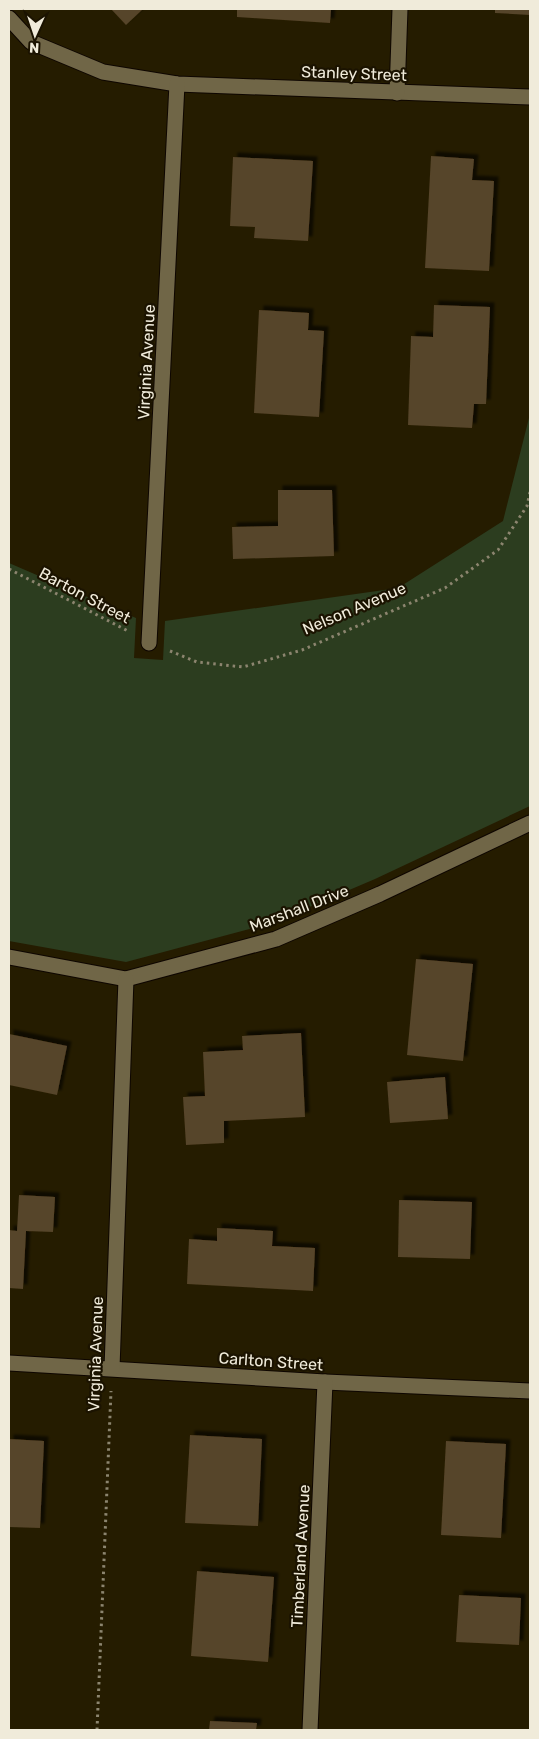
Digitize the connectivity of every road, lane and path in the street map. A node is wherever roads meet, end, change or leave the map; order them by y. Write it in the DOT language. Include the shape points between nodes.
graph roads {
  1 [pos="400,9"];
  2 [pos="9,18"];
  3 [pos="177,84"];
  4 [pos="397,93"];
  5 [pos="530,97"];
  6 [pos="530,492"];
  7 [pos="9,569"];
  8 [pos="149,643"];
  9 [pos="530,824"];
  10 [pos="9,957"];
  11 [pos="126,979"];
  12 [pos="9,1363"];
  13 [pos="112,1368"];
  14 [pos="325,1382"];
  15 [pos="530,1391"];
  16 [pos="97,1730"];
  17 [pos="310,1730"];
  1 -- 4 [label="street"];
  2 -- 3 [label="street, Stanley Street" via="31,42 103,72"];
  3 -- 4 [label="street, Stanley Street"];
  3 -- 8 [label="street, Virginia Avenue"];
  4 -- 5 [label="street, Stanley Street"];
  6 -- 8 [label="path, Nelson Avenue" via="527,506 498,550 445,588 302,650 243,667 197,662"];
  7 -- 8 [label="path, Barton Street"];
  9 -- 11 [label="street, Marshall Drive" via="276,939"];
  10 -- 11 [label="street, Marshall Drive"];
  11 -- 13 [label="street, Virginia Avenue"];
  12 -- 13 [label="street, Carlton Street"];
  13 -- 14 [label="street, Carlton Street"];
  13 -- 16 [label="path, Virginia Avenue"];
  14 -- 15 [label="street, Carlton Street"];
  14 -- 17 [label="street, Timberland Avenue"];
}
